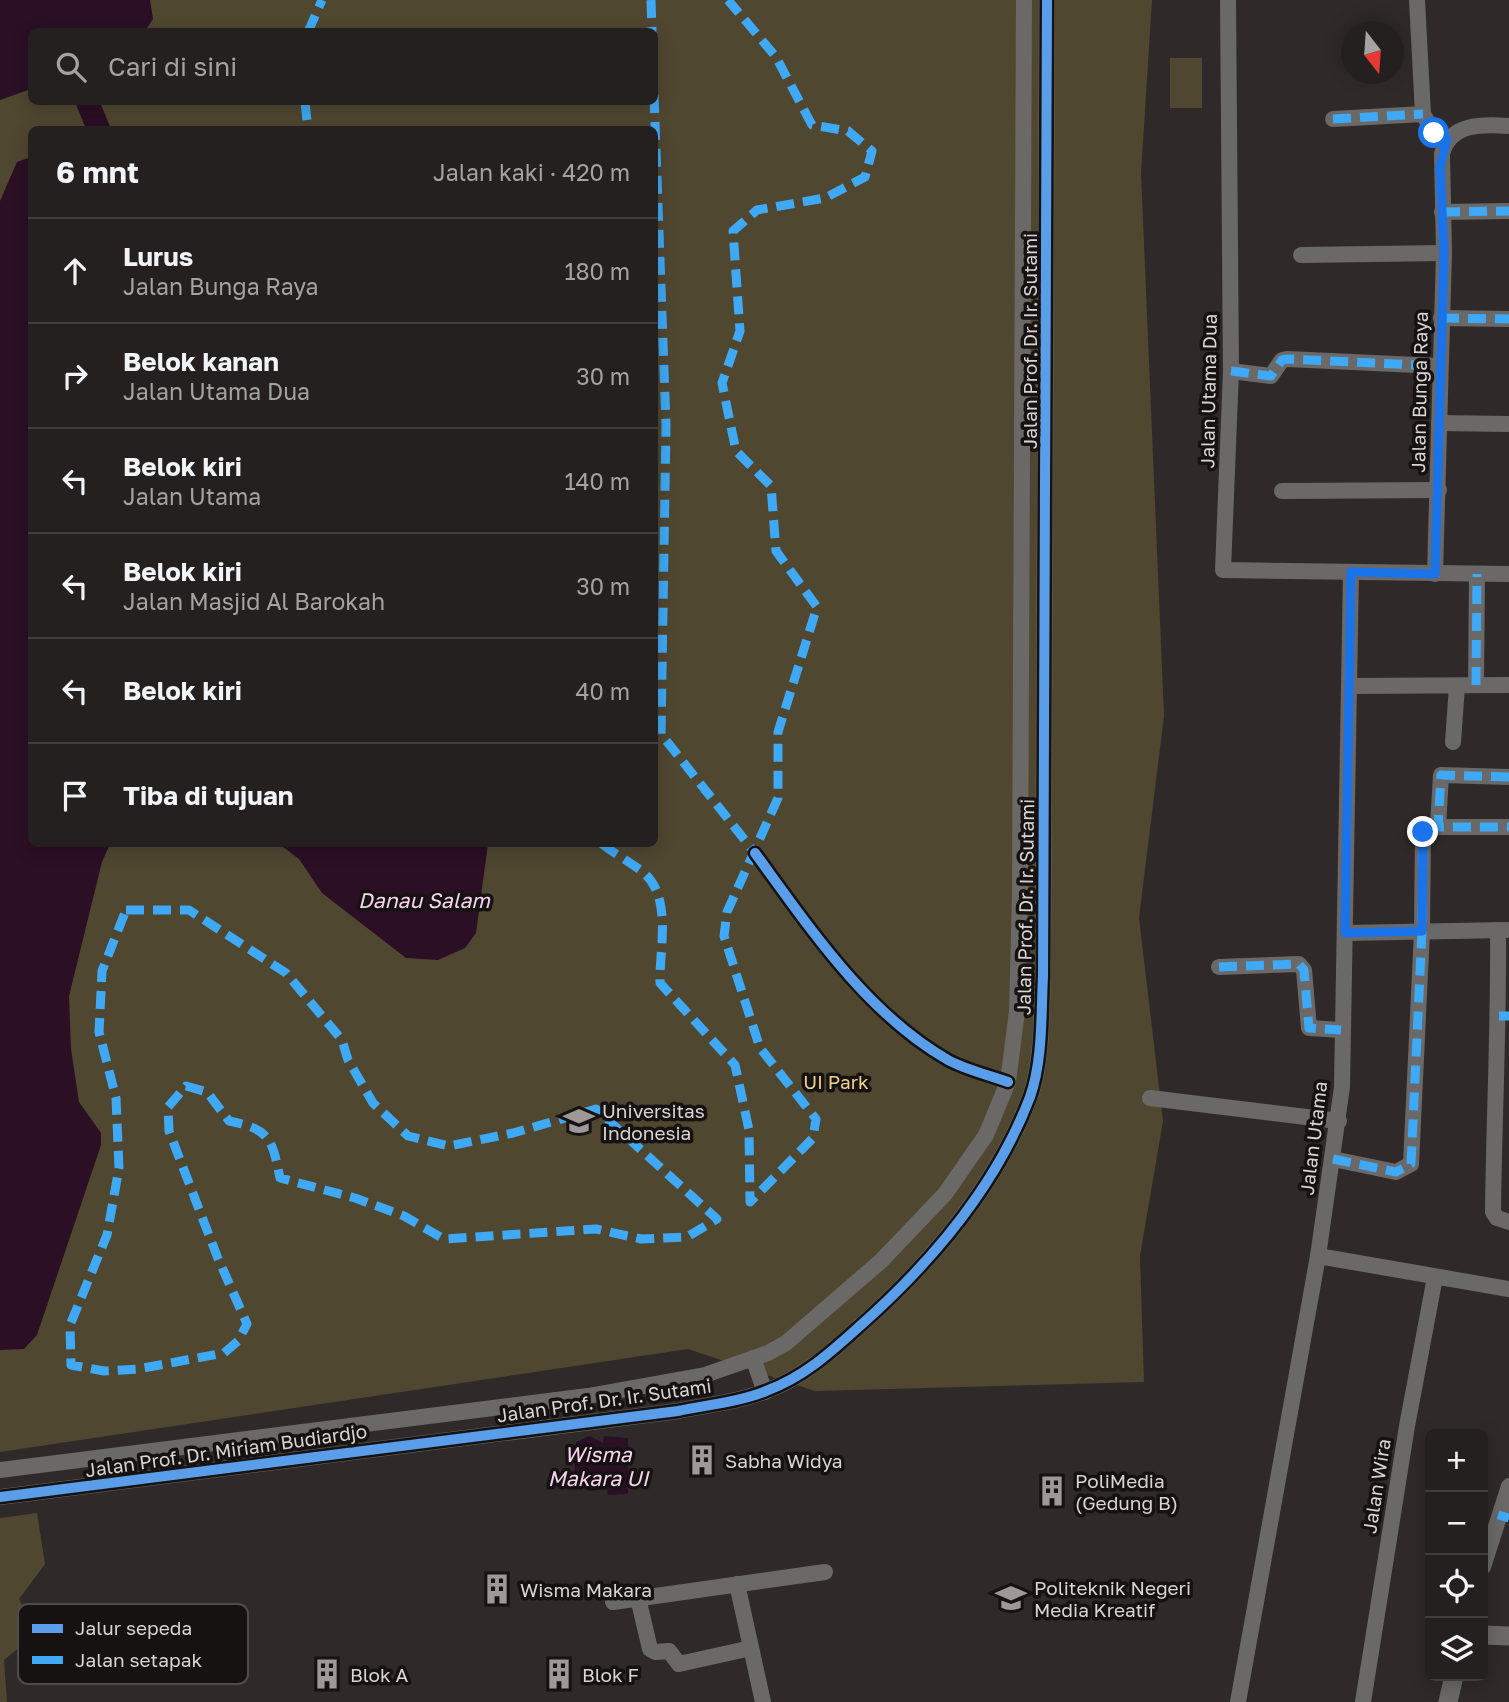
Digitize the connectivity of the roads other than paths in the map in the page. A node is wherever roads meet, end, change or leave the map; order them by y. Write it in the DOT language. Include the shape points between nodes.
graph roads {
  1 [pos="1024,0"];
  2 [pos="1047,0"];
  3 [pos="1228,0"];
  4 [pos="1417,0"];
  5 [pos="1423,114"];
  6 [pos="1333,120"];
  7 [pos="1509,125"];
  8 [pos="1447,139"];
  9 [pos="1509,211"];
  10 [pos="1442,212"];
  11 [pos="1444,253"];
  12 [pos="1301,256"];
  13 [pos="1441,318"];
  14 [pos="1509,319"];
  15 [pos="1439,366"];
  16 [pos="1231,371"];
  17 [pos="1439,423"];
  18 [pos="1509,424"];
  19 [pos="1282,491"];
  20 [pos="1439,491"];
  21 [pos="1351,572"];
  22 [pos="1435,574"];
  23 [pos="1477,574"];
  24 [pos="1509,574"];
  25 [pos="1476,685"];
  26 [pos="1509,685"];
  27 [pos="1350,686"];
  28 [pos="1457,686"];
  29 [pos="1453,742"];
  30 [pos="1509,777"];
  31 [pos="1438,827"];
  32 [pos="1509,827"];
  33 [pos="1504,930"];
  34 [pos="1422,931"];
  35 [pos="1345,933"];
  36 [pos="1219,967"];
  37 [pos="1504,1016"];
  38 [pos="1342,1030"];
  39 [pos="1502,1088"];
  40 [pos="1150,1098"];
  41 [pos="1339,1121"];
  42 [pos="1333,1159"];
  43 [pos="1509,1223"];
  44 [pos="1318,1256"];
  45 [pos="1435,1277"];
  46 [pos="1509,1289"];
  47 [pos="753,1359"];
  48 [pos="765,1392"];
  49 [pos="447,1412"];
  50 [pos="456,1437"];
  51 [pos="0,1470"];
  52 [pos="1509,1486"];
  53 [pos="0,1497"];
  54 [pos="1504,1516"];
  55 [pos="1488,1555"];
  56 [pos="825,1572"];
  57 [pos="737,1584"];
  58 [pos="638,1598"];
  59 [pos="613,1602"];
  60 [pos="1488,1635"];
  61 [pos="1509,1636"];
  62 [pos="751,1648"];
  63 [pos="1453,1681"];
  64 [pos="763,1702"];
  65 [pos="1238,1702"];
  66 [pos="1363,1702"];
  67 [pos="1448,1702"];
  1 -- 47 [label="street, Jalan Prof. Dr. Ir. Sutami" via="1020,894 1017,1011 1009,1082 986,1135 945,1194 881,1261 786,1343"];
  2 -- 48 [label="street, Jalan Prof. Dr. Ir. Sutami" via="1043,976 1031,1094 1007,1149 968,1210 907,1284 820,1363"];
  3 -- 16 [label="street, Jalan Utama Dua"];
  4 -- 5 [label="street"];
  5 -- 6 [label="street"];
  5 -- 8 [label="street" via="1434,133"];
  7 -- 8 [label="street" via="1460,130"];
  8 -- 10 [label="street, Jalan Bunga Raya" via="1440,167"];
  9 -- 10 [label="street"];
  10 -- 11 [label="street, Jalan Bunga Raya"];
  11 -- 12 [label="street"];
  11 -- 13 [label="street, Jalan Bunga Raya"];
  13 -- 14 [label="street"];
  13 -- 15 [label="street, Jalan Bunga Raya"];
  15 -- 16 [label="street" via="1287,359 1271,376"];
  15 -- 17 [label="street, Jalan Bunga Raya"];
  16 -- 21 [label="street, Jalan Utama Dua" via="1223,570"];
  17 -- 18 [label="street"];
  17 -- 20 [label="street, Jalan Bunga Raya"];
  19 -- 20 [label="street"];
  20 -- 22 [label="street, Jalan Bunga Raya"];
  21 -- 22 [label="street, Jalan Utama Dua"];
  21 -- 27 [label="street, Jalan Utama"];
  22 -- 23 [label="street"];
  23 -- 24 [label="street"];
  23 -- 25 [label="street"];
  25 -- 26 [label="street"];
  25 -- 28 [label="street"];
  27 -- 28 [label="street"];
  27 -- 35 [label="street, Jalan Utama"];
  28 -- 29 [label="street"];
  30 -- 31 [label="street" via="1441,775"];
  31 -- 32 [label="street"];
  31 -- 34 [label="street" via="1423,832"];
  33 -- 34 [label="street"];
  33 -- 37 [label="street"];
  34 -- 35 [label="street"];
  34 -- 42 [label="street" via="1411,1164 1396,1172"];
  35 -- 38 [label="street, Jalan Utama"];
  36 -- 38 [label="street" via="1299,964 1304,970 1309,1028"];
  37 -- 39 [label="street"];
  38 -- 41 [label="street, Jalan Utama"];
  39 -- 43 [label="street" via="1493,1212"];
  40 -- 41 [label="street"];
  41 -- 42 [label="street, Jalan Utama"];
  42 -- 44 [label="street, Jalan Utama"];
  44 -- 45 [label="street"];
  44 -- 65 [label="street, Jalan Utama"];
  45 -- 46 [label="street"];
  45 -- 66 [label="street, Jalan Wira"];
  47 -- 48 [label="street"];
  47 -- 49 [label="street, Jalan Prof. Dr. Ir. Sutami" via="705,1375 588,1396"];
  48 -- 50 [label="street, Jalan Prof. Dr. Ir. Sutami" via="678,1411"];
  49 -- 51 [label="street, Jalan Prof. Dr. Miriam Budiardjo"];
  50 -- 53 [label="street, Jalan Prof. Dr. Miriam Budiardjo"];
  52 -- 54 [label="street"];
  54 -- 55 [label="street"];
  56 -- 57 [label="street"];
  57 -- 58 [label="street"];
  57 -- 62 [label="street"];
  58 -- 59 [label="street"];
  58 -- 62 [label="street" via="650,1649 669,1651 679,1664"];
  60 -- 61 [label="street"];
  62 -- 64 [label="street"];
  63 -- 67 [label="street"];
}
